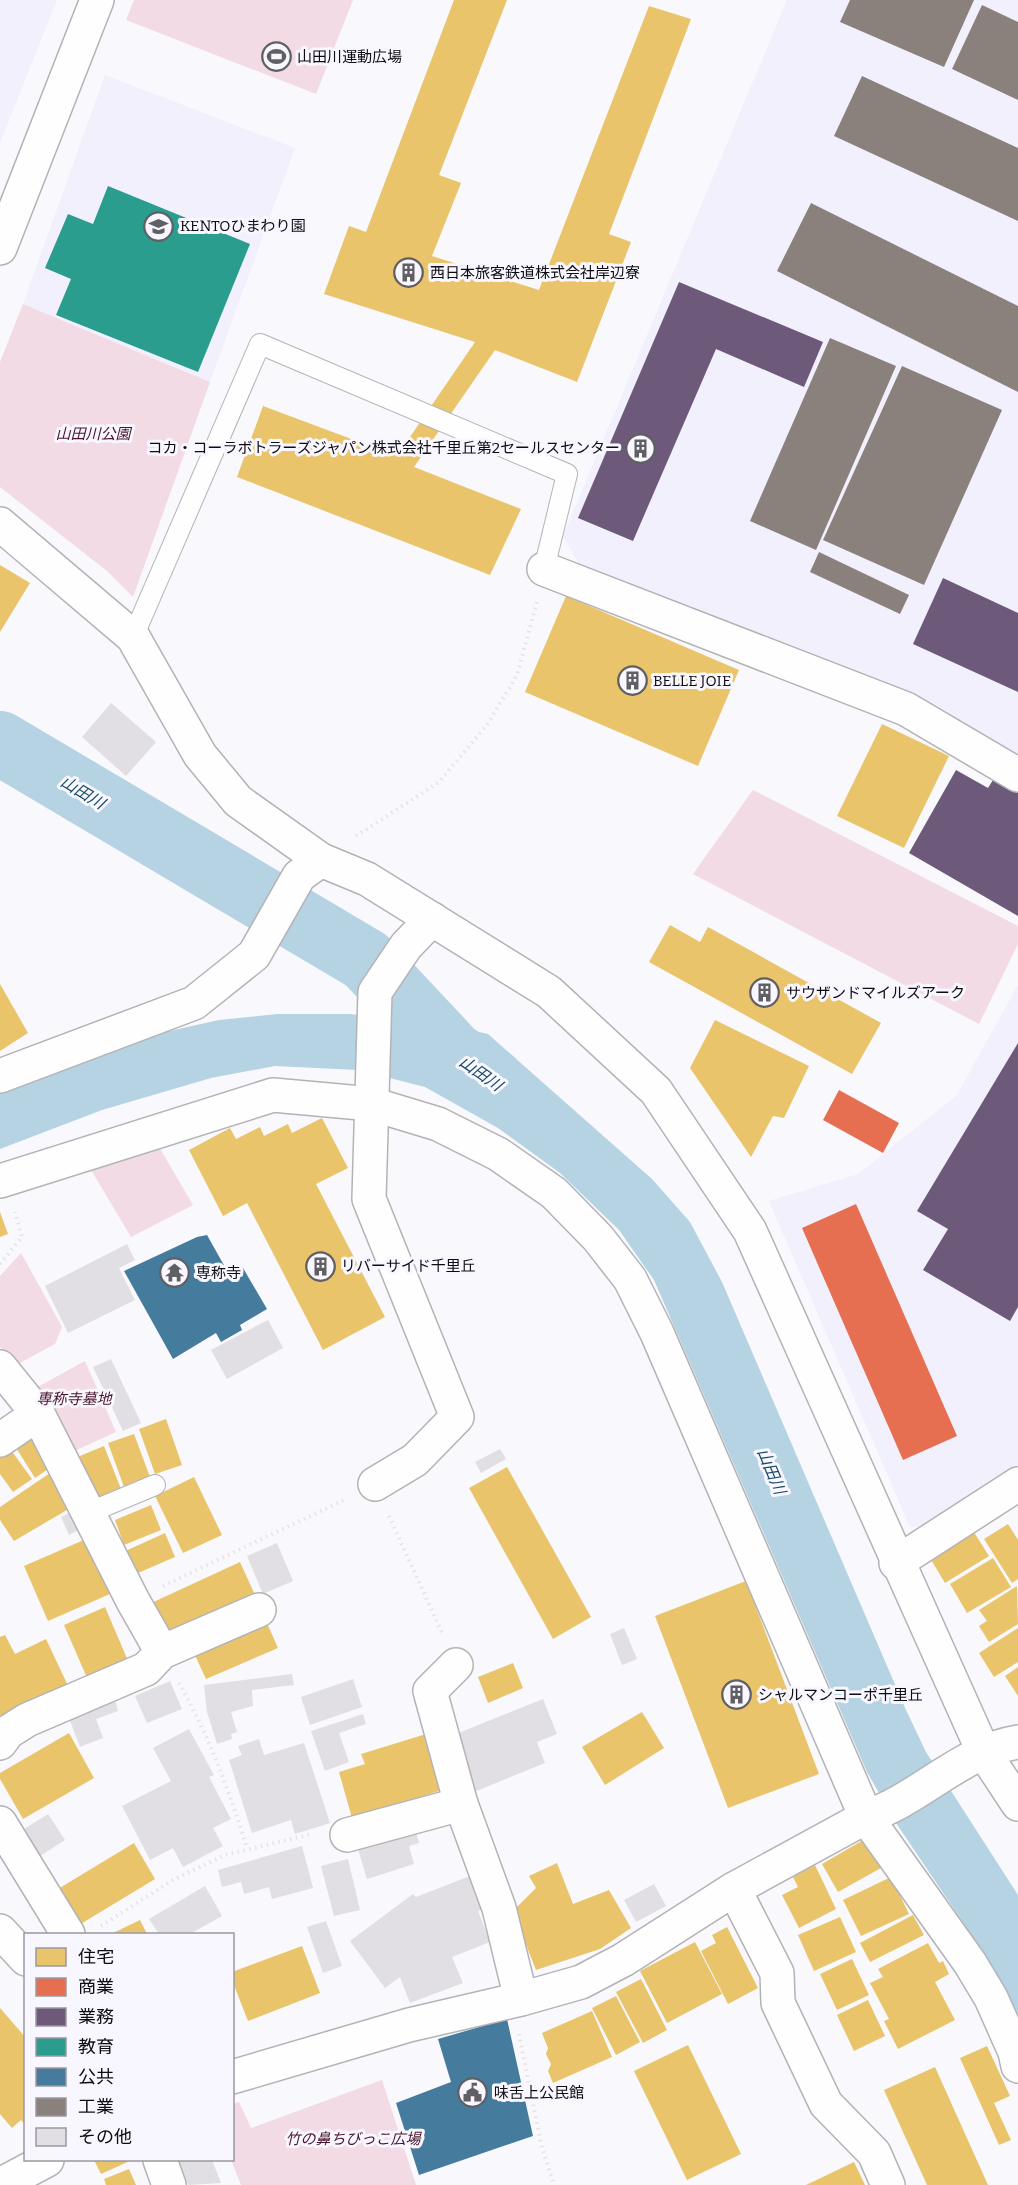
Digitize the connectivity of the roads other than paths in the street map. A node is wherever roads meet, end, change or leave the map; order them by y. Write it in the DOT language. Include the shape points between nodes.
graph roads {
  1 [pos="98,0"];
  2 [pos="0,248"];
  3 [pos="0,524"];
  4 [pos="544,569"];
  5 [pos="133,636"];
  6 [pos="1018,775"];
  7 [pos="321,860"];
  8 [pos="432,919"];
  9 [pos="0,1076"];
  10 [pos="372,1100"];
  11 [pos="2,1180"];
  12 [pos="0,1367"];
  13 [pos="38,1414"];
  14 [pos="0,1440"];
  15 [pos="375,1484"];
  16 [pos="1018,1484"];
  17 [pos="155,1485"];
  18 [pos="88,1513"];
  19 [pos="896,1563"];
  20 [pos="259,1610"];
  21 [pos="162,1652"];
  22 [pos="456,1665"];
  23 [pos="1018,1742"];
  24 [pos="0,1743"];
  25 [pos="969,1759"];
  26 [pos="461,1804"];
  27 [pos="1018,1804"];
  28 [pos="875,1813"];
  29 [pos="0,1823"];
  30 [pos="347,1835"];
  31 [pos="734,1890"];
  32 [pos="0,1931"];
  33 [pos="83,1931"];
  34 [pos="24,1957"];
  35 [pos="516,2000"];
  36 [pos="1018,2066"];
  37 [pos="234,2076"];
  38 [pos="46,2161"];
  39 [pos="160,2161"];
  40 [pos="0,2185"];
  41 [pos="168,2185"];
  42 [pos="888,2185"];
  1 -- 2 [label="street"];
  3 -- 5 [label="street"];
  4 -- 5 [label="lane" via="567,474 260,344"];
  4 -- 6 [label="street" via="906,709"];
  5 -- 7 [label="street" via="200,755 238,801"];
  7 -- 8 [label="street" via="367,879"];
  7 -- 9 [label="street" via="299,876 254,955 194,1003"];
  8 -- 10 [label="street" via="400,956 374,998"];
  8 -- 19 [label="street" via="549,992 656,1091 750,1231"];
  10 -- 11 [label="street" via="273,1095"];
  10 -- 15 [label="street" via="369,1199 457,1417 415,1460"];
  10 -- 28 [label="street" via="438,1124 498,1154 554,1193 598,1238 630,1279"];
  12 -- 13 [label="street"];
  13 -- 14 [label="street"];
  13 -- 18 [label="street"];
  16 -- 19 [label="street"];
  17 -- 18 [label="lane"];
  18 -- 21 [label="street"];
  19 -- 25 [label="street"];
  20 -- 21 [label="street"];
  21 -- 24 [label="street" via="146,1669 27,1720 8,1732"];
  22 -- 26 [label="street" via="430,1691"];
  23 -- 25 [label="street"];
  25 -- 27 [label="street"];
  25 -- 28 [label="street"];
  26 -- 30 [label="street"];
  26 -- 35 [label="street" via="499,1908"];
  28 -- 31 [label="street"];
  28 -- 36 [label="street" via="991,1998"];
  29 -- 33 [label="street"];
  31 -- 35 [label="street" via="581,1982"];
  31 -- 42 [label="street" via="777,1973 778,2003 826,2104 874,2153"];
  32 -- 34 [label="street"];
  35 -- 37 [label="street" via="409,2025"];
  38 -- 40 [label="street"];
  39 -- 41 [label="street"];
}
